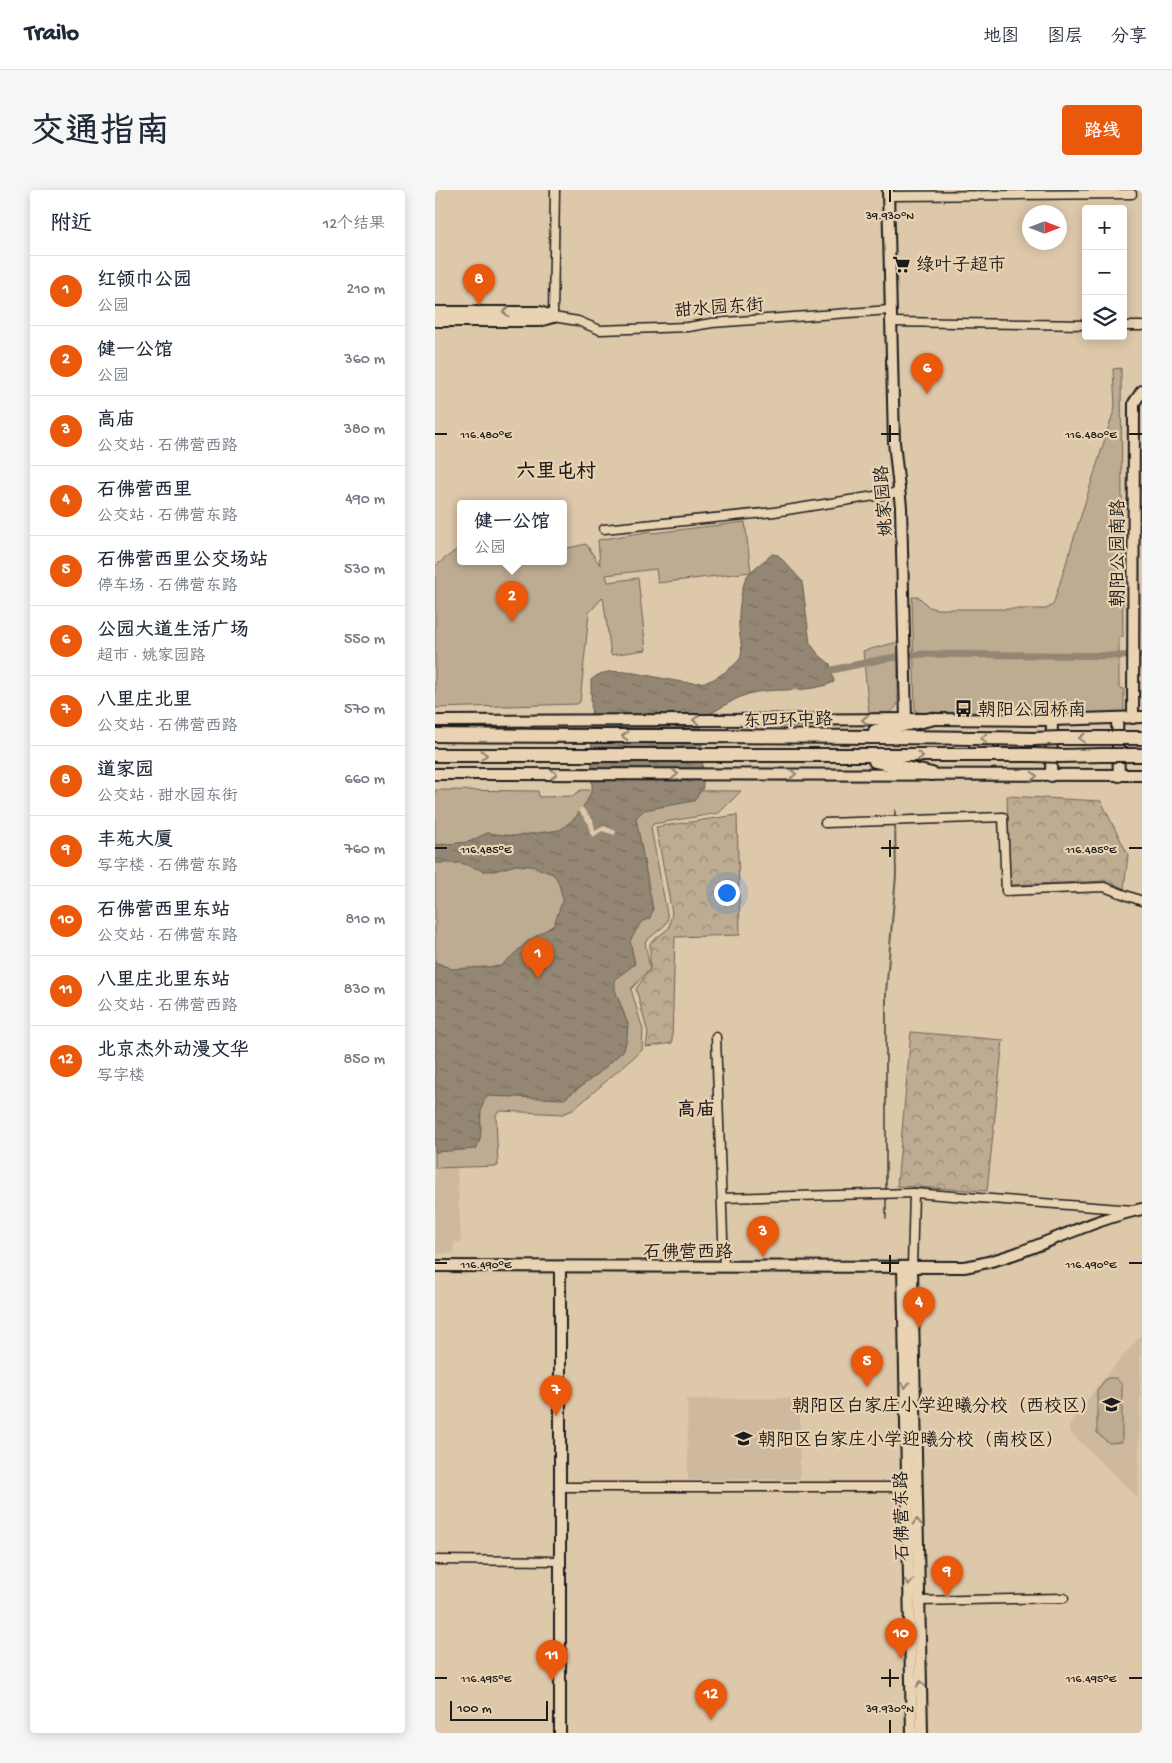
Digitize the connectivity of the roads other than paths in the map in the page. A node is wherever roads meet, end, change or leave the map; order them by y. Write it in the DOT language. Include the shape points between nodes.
graph roads {
  1 [pos="555,190"];
  2 [pos="888,193"];
  3 [pos="1131,194"];
  4 [pos="890,310"];
  5 [pos="435,312"];
  6 [pos="553,317"];
  7 [pos="435,321"];
  8 [pos="890,322"];
  9 [pos="1082,325"];
  10 [pos="1127,326"];
  11 [pos="1142,326"];
  12 [pos="1142,391"];
  13 [pos="900,492"];
  14 [pos="604,529"];
  15 [pos="1138,718"];
  16 [pos="931,719"];
  17 [pos="1117,719"];
  18 [pos="906,720"];
  19 [pos="1052,720"];
  20 [pos="435,721"];
  21 [pos="435,735"];
  22 [pos="853,735"];
  23 [pos="1142,738"];
  24 [pos="435,755"];
  25 [pos="1142,755"];
  26 [pos="853,756"];
  27 [pos="435,774"];
  28 [pos="932,774"];
  29 [pos="1051,776"];
  30 [pos="1119,776"];
  31 [pos="1142,776"];
  32 [pos="825,823"];
  33 [pos="1142,901"];
  34 [pos="716,1037"];
  35 [pos="914,1193"];
  36 [pos="722,1198"];
  37 [pos="1140,1210"];
  38 [pos="435,1266"];
  39 [pos="560,1267"];
  40 [pos="723,1267"];
  41 [pos="907,1267"];
  42 [pos="560,1487"];
  43 [pos="907,1487"];
  44 [pos="435,1560"];
  45 [pos="560,1561"];
  46 [pos="1064,1598"];
  47 [pos="919,1601"];
  48 [pos="560,1733"];
  49 [pos="912,1733"];
  50 [pos="922,1733"];
  1 -- 6 [label="street"];
  2 -- 3 [label="street"];
  2 -- 4 [label="street, 姚家园路"];
  4 -- 6 [label="street, 甜水园东街" via="688,327 600,330 578,321"];
  4 -- 8 [label="street, 姚家园路"];
  6 -- 5 [label="street, 甜水园东街, one-way" via="540,312"];
  6 -- 7 [label="street, 甜水园东街" via="539,321"];
  8 -- 9 [label="street"];
  8 -- 13 [label="street, 姚家园路" via="894,442"];
  10 -- 11 [label="street"];
  12 -- 15 [label="street, 朝阳公园南路" via="1134,403 1133,676"];
  13 -- 14 [label="street" via="774,512"];
  13 -- 18 [label="street, 姚家园路"];
  15 -- 17 [label="street, 东四环中路"];
  16 -- 18 [label="street, 东四环中路"];
  16 -- 19 [label="street, 东四环中路"];
  16 -- 22 [label="highway"];
  17 -- 19 [label="street, 东四环中路"];
  17 -- 30 [label="street"];
  18 -- 20 [label="street, 东四环中路, one-way"];
  19 -- 29 [label="street"];
  22 -- 21 [label="highway, 东四环中路, one-way"];
  23 -- 22 [label="highway, 东四环中路, one-way, bridge"];
  24 -- 26 [label="highway, 东四环中路, one-way"];
  26 -- 25 [label="highway, 东四环中路, one-way, bridge"];
  26 -- 28 [label="highway"];
  27 -- 28 [label="street, one-way"];
  28 -- 29 [label="street, one-way"];
  29 -- 30 [label="street"];
  30 -- 31 [label="street"];
  32 -- 33 [label="street" via="1003,817 1006,891 1104,887"];
  34 -- 36 [label="street"];
  35 -- 36 [label="street"];
  35 -- 37 [label="street"];
  35 -- 41 [label="street"];
  36 -- 40 [label="street"];
  37 -- 41 [label="street, 石佛营西路" via="1111,1216 1008,1258 964,1267"];
  38 -- 39 [label="street, 石佛营西路"];
  39 -- 40 [label="street, 石佛营西路"];
  39 -- 42 [label="street"];
  40 -- 41 [label="street, 石佛营西路"];
  41 -- 43 [label="street, 石佛营东路, one-way"];
  47 -- 41 [label="street, 石佛营东路, one-way"];
  42 -- 43 [label="street"];
  42 -- 45 [label="street"];
  43 -- 49 [label="street, 石佛营东路, one-way"];
  44 -- 45 [label="street"];
  45 -- 48 [label="street"];
  46 -- 47 [label="street"];
  50 -- 47 [label="street, 石佛营东路, one-way"];
}
